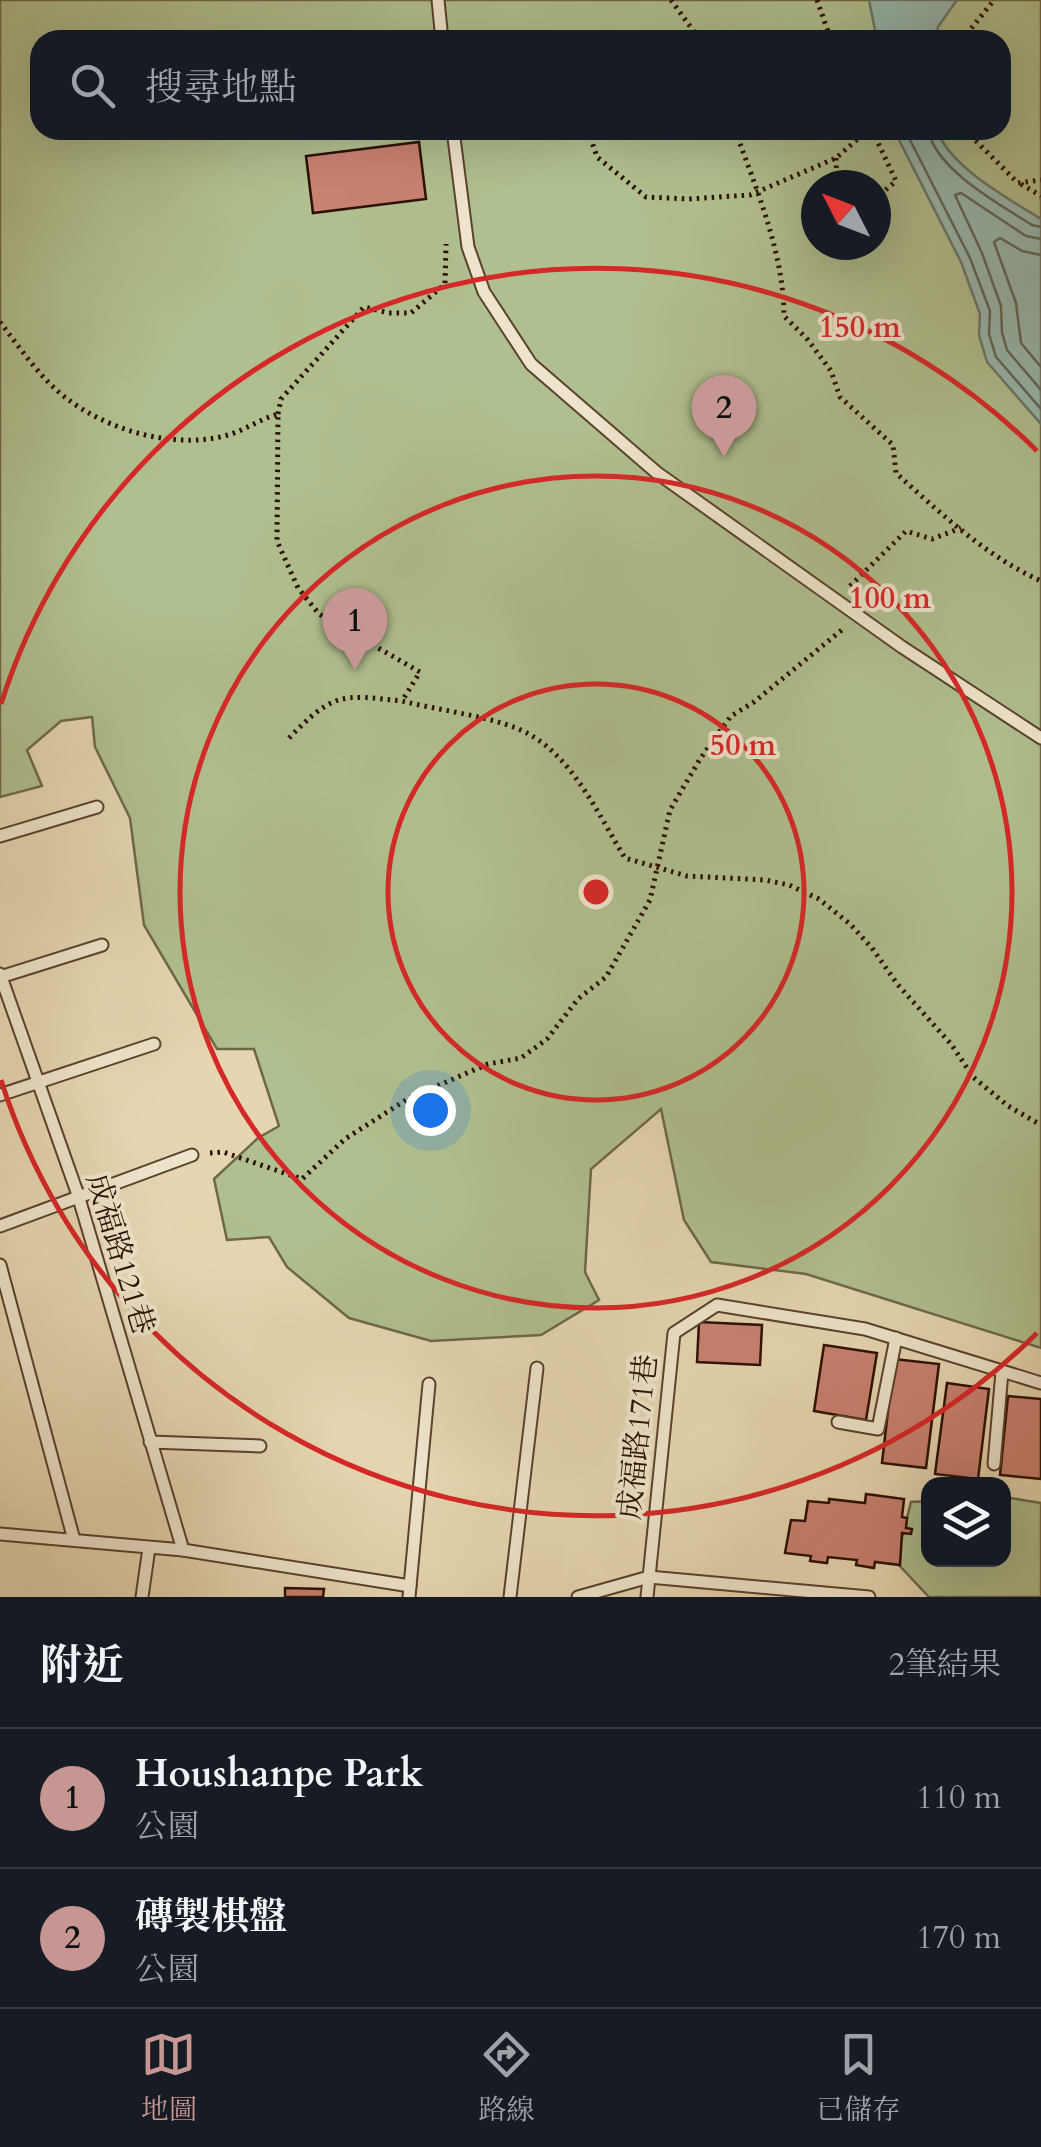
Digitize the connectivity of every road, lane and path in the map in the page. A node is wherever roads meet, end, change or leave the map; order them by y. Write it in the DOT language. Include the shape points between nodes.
graph roads {
  1 [pos="438,0"];
  2 [pos="671,0"];
  3 [pos="817,0"];
  4 [pos="994,0"];
  5 [pos="441,30"];
  6 [pos="693,30"];
  7 [pos="827,30"];
  8 [pos="970,30"];
  9 [pos="454,140"];
  10 [pos="592,140"];
  11 [pos="739,140"];
  12 [pos="858,140"];
  13 [pos="875,140"];
  14 [pos="975,140"];
  15 [pos="836,158"];
  16 [pos="836,170"];
  17 [pos="891,170"];
  18 [pos="1041,180"];
  19 [pos="1018,183"];
  20 [pos="758,192"];
  21 [pos="1041,196"];
  22 [pos="465,223"];
  23 [pos="0,322"];
  24 [pos="278,414"];
  25 [pos="961,528"];
  26 [pos="1041,580"];
  27 [pos="836,600"];
  28 [pos="881,632"];
  29 [pos="402,701"];
  30 [pos="289,738"];
  31 [pos="1041,738"];
  32 [pos="97,807"];
  33 [pos="0,836"];
  34 [pos="660,870"];
  35 [pos="102,945"];
  36 [pos="0,976"];
  37 [pos="154,1044"];
  38 [pos="38,1082"];
  39 [pos="0,1094"];
  40 [pos="1041,1125"];
  41 [pos="192,1155"];
  42 [pos="78,1195"];
  43 [pos="0,1226"];
  44 [pos="0,1265"];
  45 [pos="896,1338"];
  46 [pos="537,1368"];
  47 [pos="1002,1372"];
  48 [pos="1041,1383"];
  49 [pos="429,1384"];
  50 [pos="838,1422"];
  51 [pos="150,1442"];
  52 [pos="260,1446"];
  53 [pos="994,1464"];
  54 [pos="0,1534"];
  55 [pos="74,1540"];
  56 [pos="149,1548"];
  57 [pos="182,1550"];
  58 [pos="649,1576"];
  59 [pos="410,1591"];
  60 [pos="142,1597"];
  61 [pos="510,1597"];
  62 [pos="578,1597"];
  63 [pos="647,1597"];
  64 [pos="868,1597"];
  1 -- 5 [label="lane"];
  2 -- 6 [label="path"];
  3 -- 7 [label="path"];
  4 -- 8 [label="path"];
  9 -- 22 [label="lane"];
  10 -- 20 [label="path" via="598,157 646,196"];
  11 -- 20 [label="path"];
  12 -- 15 [label="path"];
  13 -- 17 [label="path"];
  14 -- 19 [label="path"];
  15 -- 16 [label="path"];
  15 -- 20 [label="path"];
  18 -- 19 [label="path"];
  19 -- 21 [label="path"];
  20 -- 25 [label="path" via="784,316 832,371 840,397 893,445 896,473"];
  22 -- 24 [label="path" via="451,231 446,244 444,284 411,313 364,307 281,400"];
  22 -- 27 [label="lane" via="484,292 531,364 656,472"];
  23 -- 24 [label="path" via="63,396 144,434 184,442 229,434"];
  24 -- 29 [label="path" via="277,541 298,588 319,614 420,672"];
  25 -- 26 [label="path"];
  25 -- 27 [label="path" via="932,539 906,530"];
  27 -- 28 [label="lane"];
  28 -- 31 [label="lane"];
  28 -- 34 [label="path" via="841,629 731,716 670,810"];
  29 -- 30 [label="path" via="352,695 320,706"];
  29 -- 34 [label="path" via="518,728 572,773 625,858"];
  32 -- 33 [label="lane"];
  34 -- 40 [label="path" via="765,880 818,899 872,948 973,1077"];
  34 -- 41 [label="path" via="606,977 521,1058 488,1064 409,1098 345,1139 302,1178 224,1152"];
  35 -- 36 [label="lane"];
  36 -- 38 [label="lane, 成福路121巷"];
  37 -- 38 [label="lane"];
  38 -- 39 [label="lane"];
  38 -- 42 [label="lane, 成福路121巷"];
  41 -- 42 [label="lane"];
  42 -- 43 [label="lane"];
  42 -- 51 [label="lane, 成福路121巷"];
  44 -- 55 [label="lane"];
  45 -- 47 [label="lane"];
  45 -- 50 [label="lane" via="878,1429"];
  45 -- 58 [label="lane, 成福路171巷" via="717,1305 674,1333"];
  46 -- 61 [label="lane"];
  47 -- 48 [label="lane"];
  47 -- 53 [label="lane"];
  49 -- 59 [label="lane"];
  51 -- 52 [label="lane"];
  51 -- 57 [label="lane, 成福路121巷"];
  54 -- 55 [label="lane"];
  55 -- 56 [label="lane"];
  56 -- 57 [label="lane"];
  56 -- 60 [label="lane"];
  57 -- 59 [label="lane"];
  58 -- 62 [label="lane"];
  58 -- 63 [label="lane, 成福路171巷"];
  58 -- 64 [label="lane"];
}
